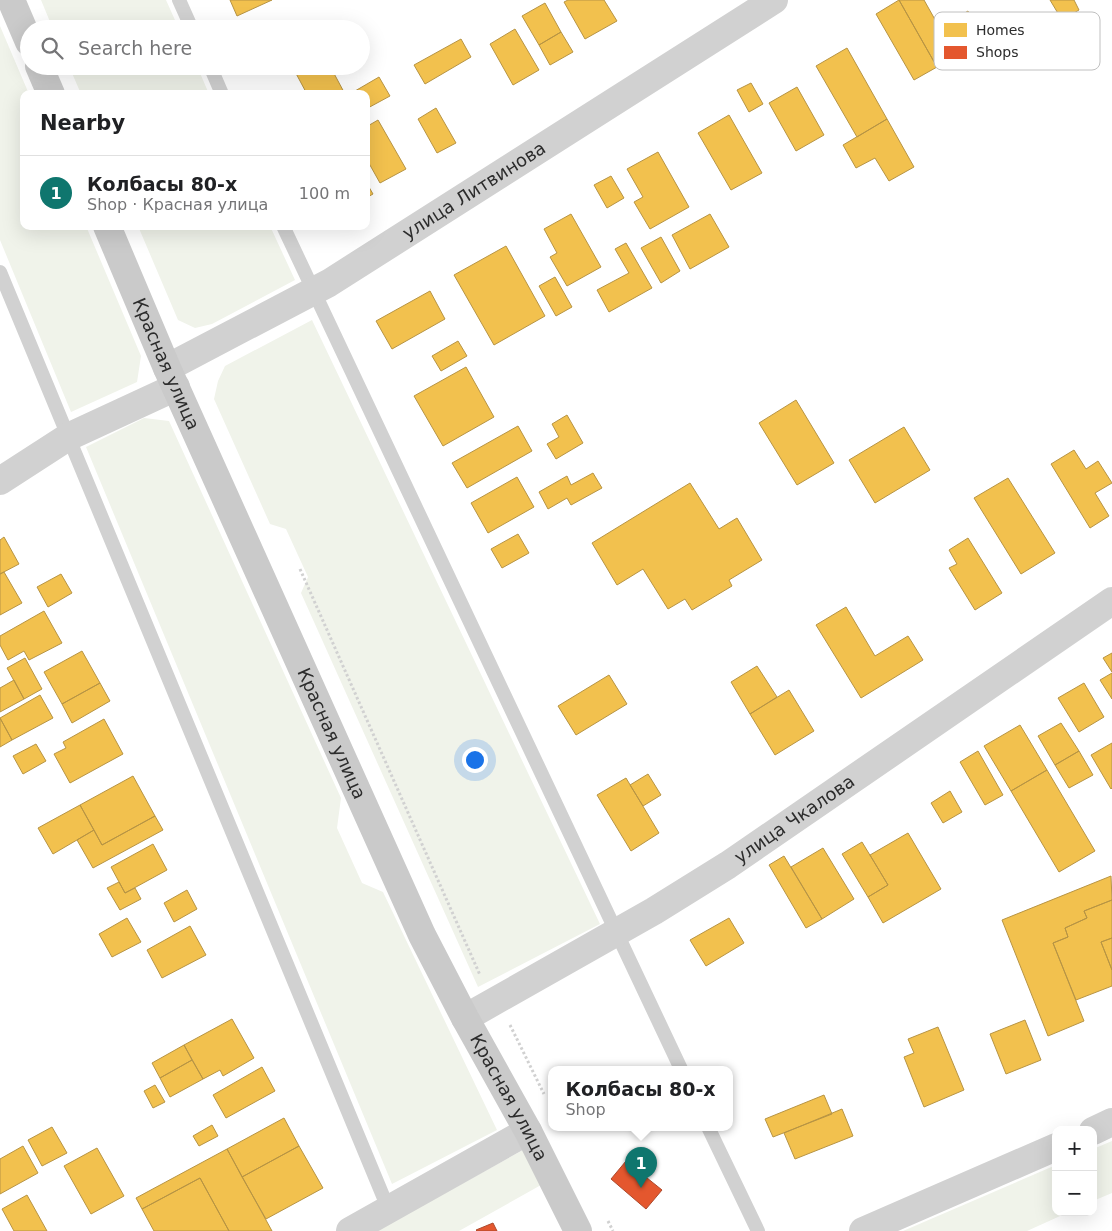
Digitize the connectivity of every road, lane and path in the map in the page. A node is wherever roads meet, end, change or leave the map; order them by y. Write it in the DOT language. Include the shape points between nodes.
graph roads {
  1 [pos="11,0"];
  2 [pos="179,0"];
  3 [pos="774,0"];
  4 [pos="188,20"];
  5 [pos="20,21"];
  6 [pos="43,75"];
  7 [pos="214,75"];
  8 [pos="49,90"];
  9 [pos="220,90"];
  10 [pos="109,230"];
  11 [pos="285,230"];
  12 [pos="0,272"];
  13 [pos="313,291"];
  14 [pos="171,377"];
  15 [pos="68,437"];
  16 [pos="0,481"];
  17 [pos="300,569"];
  18 [pos="1112,601"];
  19 [pos="616,932"];
  20 [pos="510,992"];
  21 [pos="465,1018"];
  22 [pos="680,1066"];
  23 [pos="548,1101"];
  24 [pos="1112,1122"];
  25 [pos="1097,1128"];
  26 [pos="528,1131"];
  27 [pos="710,1131"];
  28 [pos="1052,1149"];
  29 [pos="388,1208"];
  30 [pos="350,1231"];
  31 [pos="578,1231"];
  32 [pos="758,1231"];
  33 [pos="862,1231"];
  1 -- 5 [label="street"];
  2 -- 4 [label="lane"];
  3 -- 13 [label="street, улица Литвинова"];
  6 -- 8 [label="street"];
  7 -- 9 [label="lane"];
  10 -- 14 [label="street, Красная улица"];
  11 -- 13 [label="lane"];
  12 -- 15 [label="lane"];
  13 -- 14 [label="street, улица Литвинова"];
  13 -- 19 [label="lane"];
  14 -- 15 [label="street, улица Литвинова"];
  14 -- 21 [label="street, Красная улица" via="418,926"];
  15 -- 16 [label="street, улица Литвинова"];
  15 -- 29 [label="lane"];
  17 -- 20 [label="path" via="482,979 505,982"];
  18 -- 19 [label="street, улица Чкалова" via="728,865"];
  19 -- 20 [label="street, улица Чкалова"];
  19 -- 22 [label="lane"];
  20 -- 21 [label="street, улица Чкалова"];
  20 -- 23 [label="path" via="518,1007 510,1024"];
  21 -- 26 [label="street, Красная улица"];
  24 -- 25 [label="street"];
  26 -- 29 [label="street"];
  26 -- 31 [label="street, Красная улица"];
  27 -- 32 [label="lane"];
  28 -- 33 [label="street"];
  29 -- 30 [label="street"];
}
